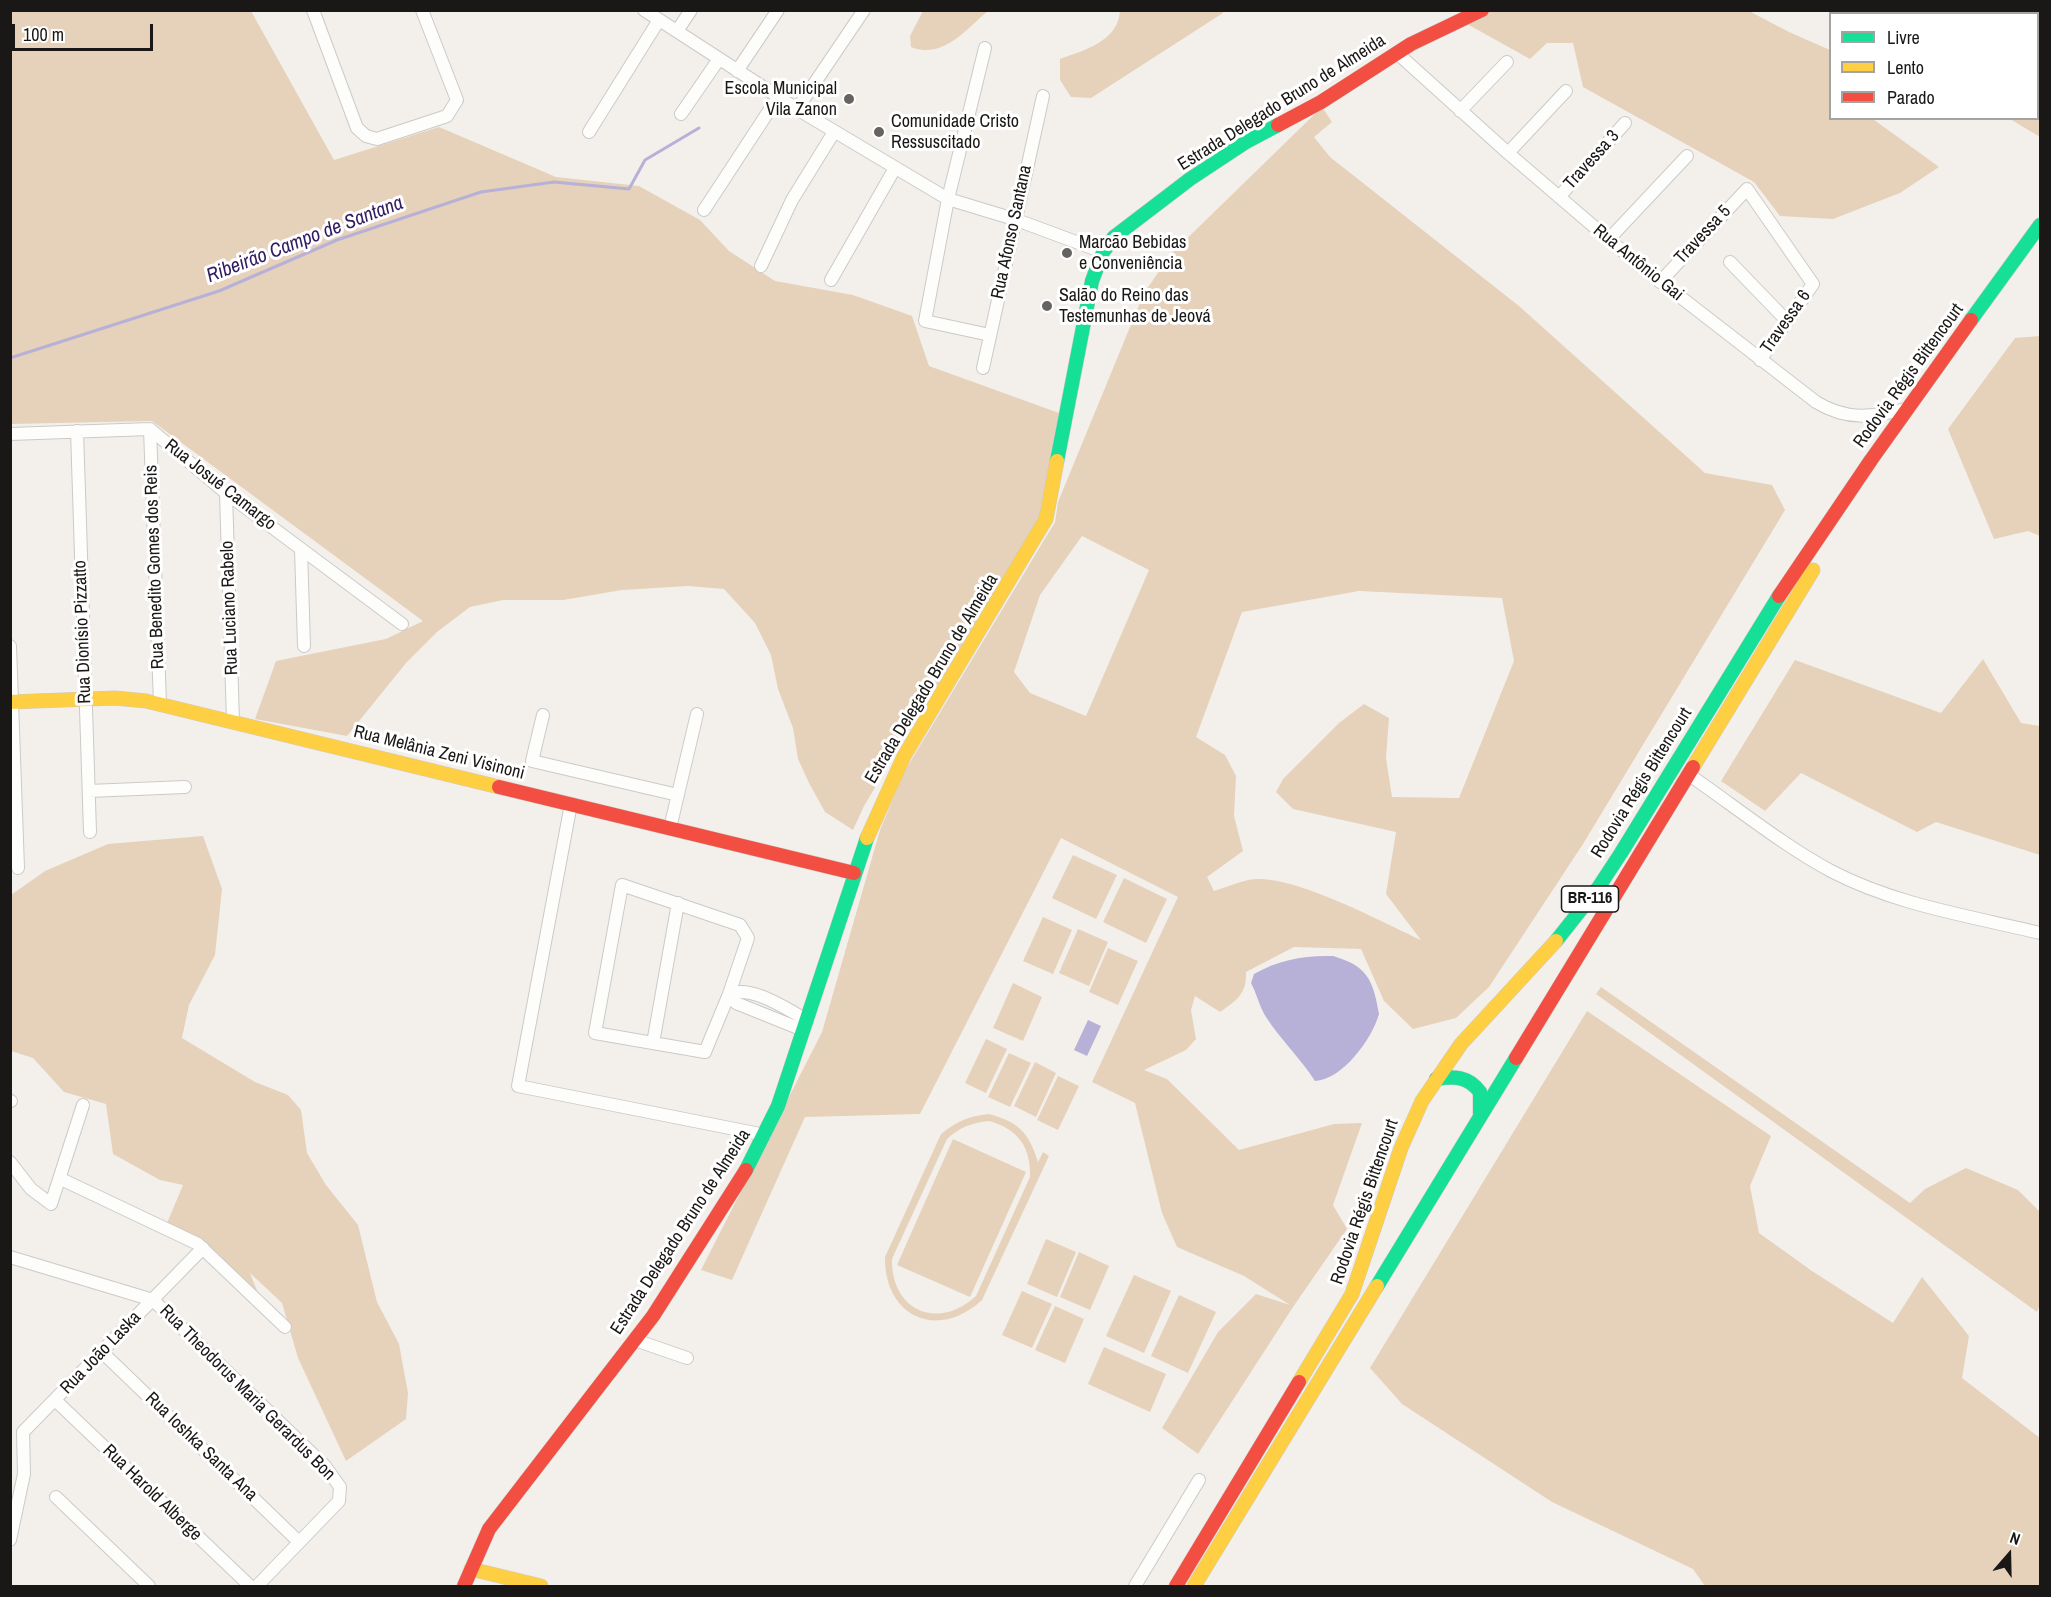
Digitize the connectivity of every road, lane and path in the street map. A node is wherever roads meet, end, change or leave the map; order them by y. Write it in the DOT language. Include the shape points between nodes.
graph roads {
  1 [pos="314,10"];
  2 [pos="422,10"];
  3 [pos="644,10"];
  4 [pos="691,10"];
  5 [pos="778,10"];
  6 [pos="864,10"];
  7 [pos="1482,10"];
  8 [pos="659,20"];
  9 [pos="677,32"];
  10 [pos="985,48"];
  11 [pos="1397,53"];
  12 [pos="719,59"];
  13 [pos="1507,62"];
  14 [pos="737,71"];
  15 [pos="1566,91"];
  16 [pos="1043,96"];
  17 [pos="778,97"];
  18 [pos="797,109"];
  19 [pos="1460,111"];
  20 [pos="681,114"];
  21 [pos="1625,123"];
  22 [pos="589,132"];
  23 [pos="834,132"];
  24 [pos="1508,153"];
  25 [pos="1687,156"];
  26 [pos="895,168"];
  27 [pos="1558,197"];
  28 [pos="948,199"];
  29 [pos="704,210"];
  30 [pos="1014,219"];
  31 [pos="2040,225"];
  32 [pos="1609,239"];
  33 [pos="2040,248"];
  34 [pos="1102,252"];
  35 [pos="1730,262"];
  36 [pos="760,266"];
  37 [pos="831,280"];
  38 [pos="1659,282"];
  39 [pos="1813,284"];
  40 [pos="1787,321"];
  41 [pos="990,335"];
  42 [pos="1760,360"];
  43 [pos="983,368"];
  44 [pos="1906,409"];
  45 [pos="150,429"];
  46 [pos="77,432"];
  47 [pos="10,434"];
  48 [pos="226,493"];
  49 [pos="301,549"];
  50 [pos="402,624"];
  51 [pos="10,646"];
  52 [pos="304,646"];
  53 [pos="86,699"];
  54 [pos="11,702"];
  55 [pos="160,704"];
  56 [pos="697,714"];
  57 [pos="543,715"];
  58 [pos="233,722"];
  59 [pos="1688,774"];
  60 [pos="185,787"];
  61 [pos="89,791"];
  62 [pos="678,795"];
  63 [pos="571,804"];
  64 [pos="670,828"];
  65 [pos="90,832"];
  66 [pos="18,868"];
  67 [pos="854,873"];
  68 [pos="678,903"];
  69 [pos="2040,933"];
  70 [pos="729,994"];
  71 [pos="805,1025"];
  72 [pos="653,1043"];
  73 [pos="1436,1079"];
  74 [pos="83,1105"];
  75 [pos="1480,1114"];
  76 [pos="765,1135"];
  77 [pos="10,1162"];
  78 [pos="61,1179"];
  79 [pos="203,1248"];
  80 [pos="10,1257"];
  81 [pos="153,1300"];
  82 [pos="285,1327"];
  83 [pos="635,1340"];
  84 [pos="102,1352"];
  85 [pos="687,1358"];
  86 [pos="55,1400"];
  87 [pos="10,1429"];
  88 [pos="23,1432"];
  89 [pos="1199,1480"];
  90 [pos="56,1497"];
  91 [pos="10,1540"];
  92 [pos="299,1542"];
  93 [pos="471,1569"];
  94 [pos="148,1587"];
  95 [pos="250,1587"];
  96 [pos="257,1587"];
  97 [pos="464,1587"];
  98 [pos="541,1587"];
  99 [pos="1135,1587"];
  100 [pos="1176,1587"];
  101 [pos="1194,1587"];
  1 -- 2 [label="street" via="357,128 377,139 447,116 457,100"];
  3 -- 8 [label="street"];
  4 -- 9 [label="street"];
  5 -- 14 [label="street"];
  6 -- 18 [label="street"];
  7 -- 11 [label="main road, Estrada Delegado Bruno de Almeida"];
  8 -- 9 [label="street"];
  8 -- 22 [label="street"];
  9 -- 12 [label="street"];
  10 -- 28 [label="street"];
  11 -- 19 [label="street, Rua Antônio Gai"];
  11 -- 34 [label="main road, Estrada Delegado Bruno de Almeida" via="1321,102 1233,150 1123,228"];
  12 -- 14 [label="street"];
  12 -- 20 [label="street"];
  13 -- 19 [label="street"];
  14 -- 17 [label="street"];
  15 -- 24 [label="street"];
  16 -- 30 [label="street, Rua Afonso Santana"];
  17 -- 18 [label="street"];
  17 -- 29 [label="street"];
  18 -- 23 [label="street"];
  19 -- 24 [label="street, Rua Antônio Gai"];
  21 -- 27 [label="street, Travessa 3"];
  23 -- 26 [label="street"];
  23 -- 36 [label="street" via="792,200"];
  24 -- 27 [label="street, Rua Antônio Gai"];
  25 -- 32 [label="street"];
  26 -- 28 [label="street"];
  26 -- 37 [label="street"];
  27 -- 32 [label="street, Rua Antônio Gai"];
  28 -- 30 [label="street"];
  28 -- 41 [label="street" via="925,321"];
  30 -- 34 [label="street"];
  30 -- 41 [label="street, Rua Afonso Santana"];
  31 -- 44 [label="main road, Rodovia Régis Bittencourt / BR-116"];
  32 -- 38 [label="street, Rua Antônio Gai"];
  33 -- 59 [label="main road, Rodovia Régis Bittencourt / BR-116" via="1824,553"];
  34 -- 67 [label="main road, Estrada Delegado Bruno de Almeida" via="1092,281 1046,519 895,773"];
  35 -- 40 [label="street"];
  38 -- 39 [label="street, Travessa 5" via="1747,189"];
  38 -- 42 [label="street, Rua Antônio Gai"];
  39 -- 40 [label="street, Travessa 6"];
  40 -- 42 [label="street, Travessa 6"];
  41 -- 43 [label="street, Rua Afonso Santana"];
  42 -- 44 [label="street, Rua Antônio Gai" via="1840,415 1864,417"];
  44 -- 73 [label="main road, Rodovia Régis Bittencourt / BR-116" via="1777,599 1583,909 1487,1013"];
  45 -- 46 [label="street, Rua Josué Camargo"];
  45 -- 48 [label="street, Rua Josué Camargo"];
  45 -- 55 [label="street, Rua Benedito Gomes dos Reis"];
  46 -- 47 [label="street, Rua Josué Camargo"];
  46 -- 53 [label="street, Rua Dionísio Pizzatto"];
  48 -- 49 [label="street, Rua Josué Camargo"];
  48 -- 58 [label="street, Rua Luciano Rabelo"];
  49 -- 50 [label="street, Rua Josué Camargo"];
  49 -- 52 [label="street"];
  51 -- 54 [label="street"];
  53 -- 54 [label="main road, Rua Melânia Zeni Visinoni"];
  53 -- 55 [label="main road, Rua Melânia Zeni Visinoni" via="124,698"];
  53 -- 61 [label="street, Rua Dionísio Pizzatto"];
  54 -- 66 [label="street"];
  55 -- 58 [label="main road, Rua Melânia Zeni Visinoni"];
  56 -- 62 [label="street"];
  57 -- 62 [label="street" via="532,761"];
  58 -- 63 [label="main road, Rua Melânia Zeni Visinoni"];
  59 -- 69 [label="street" via="1844,877 1922,905"];
  59 -- 75 [label="main road, Rodovia Régis Bittencourt / BR-116"];
  60 -- 61 [label="street"];
  61 -- 65 [label="street, Rua Dionísio Pizzatto"];
  62 -- 64 [label="street"];
  63 -- 64 [label="main road, Rua Melânia Zeni Visinoni"];
  63 -- 76 [label="street" via="518,1086"];
  64 -- 67 [label="main road, Rua Melânia Zeni Visinoni"];
  67 -- 71 [label="main road, Estrada Delegado Bruno de Almeida"];
  68 -- 70 [label="street" via="740,925 746,931 748,938"];
  68 -- 72 [label="street"];
  68 -- 72 [label="street" via="622,885 595,1033"];
  70 -- 71 [label="street" via="736,1003"];
  70 -- 72 [label="street" via="705,1052"];
  71 -- 76 [label="main road, Estrada Delegado Bruno de Almeida"];
  73 -- 75 [label="main road" via="1468,1079 1480,1092"];
  73 -- 100 [label="main road, Rodovia Régis Bittencourt / BR-116" via="1395,1162 1352,1294"];
  74 -- 78 [label="street"];
  75 -- 101 [label="main road, Rodovia Régis Bittencourt / BR-116"];
  76 -- 83 [label="main road, Estrada Delegado Bruno de Almeida" via="728,1199"];
  77 -- 78 [label="street" via="31,1190 51,1204"];
  78 -- 79 [label="street"];
  79 -- 81 [label="street, Rua João Laska"];
  79 -- 82 [label="street"];
  80 -- 81 [label="street, Rua Theodorus Maria Gerardus Bon"];
  81 -- 84 [label="street, Rua João Laska"];
  81 -- 92 [label="street, Rua Theodorus Maria Gerardus Bon" via="336,1480 341,1493 339,1501"];
  83 -- 85 [label="street"];
  83 -- 93 [label="main road, Estrada Delegado Bruno de Almeida" via="496,1519"];
  84 -- 86 [label="street, Rua João Laska"];
  84 -- 92 [label="street, Rua Ioshka Santa Ana"];
  86 -- 88 [label="street, Rua João Laska"];
  86 -- 95 [label="street, Rua Harold Alberge"];
  87 -- 88 [label="street"];
  88 -- 91 [label="street" via="24,1474"];
  89 -- 99 [label="street"];
  90 -- 94 [label="street"];
  92 -- 96 [label="street"];
  93 -- 97 [label="main road, Estrada Delegado Bruno de Almeida"];
  93 -- 98 [label="main road"];
}
